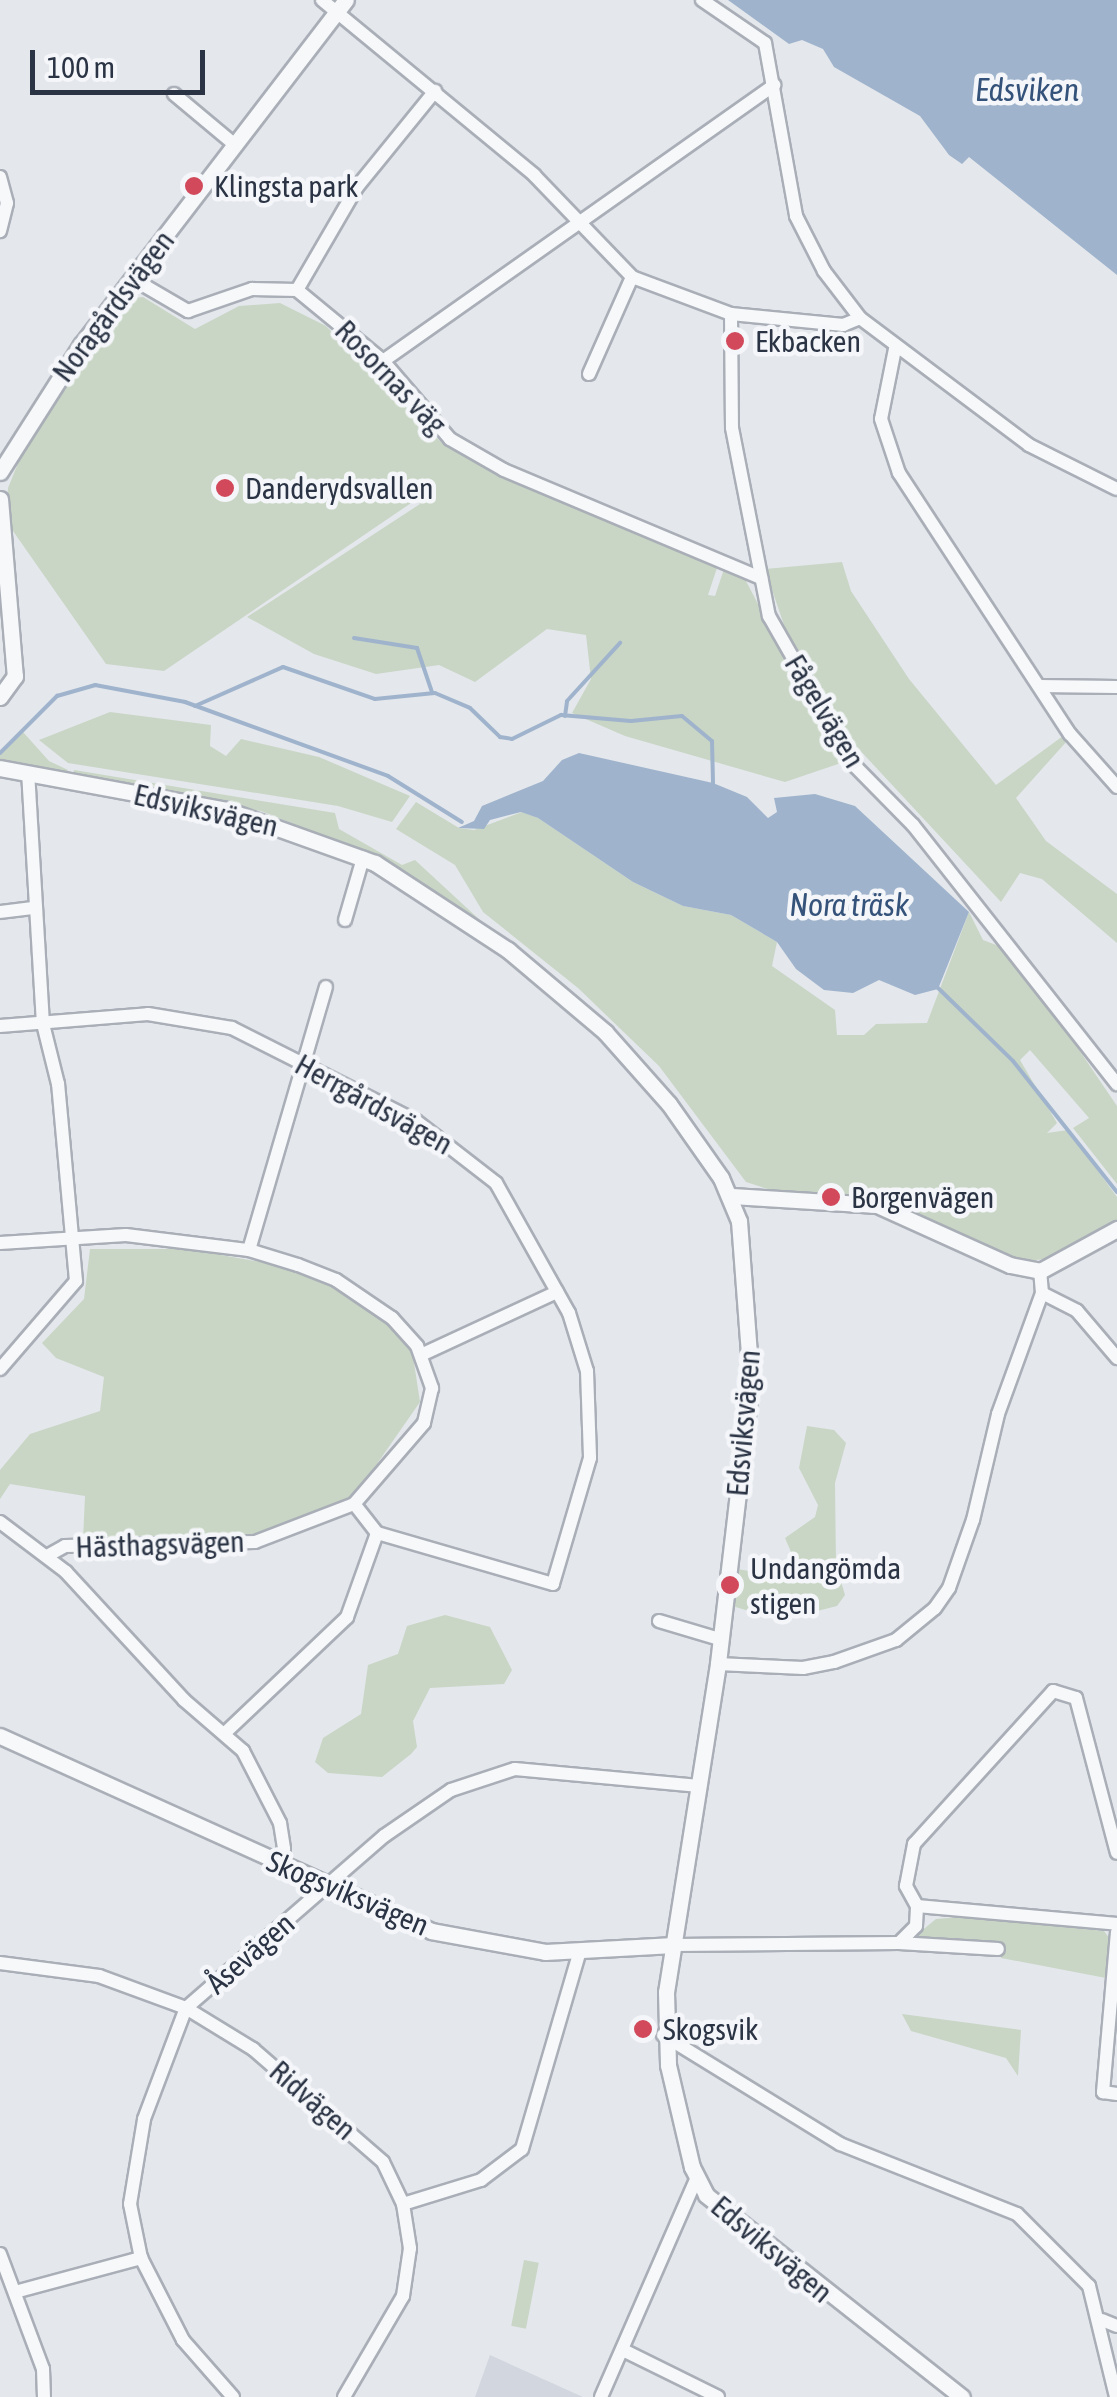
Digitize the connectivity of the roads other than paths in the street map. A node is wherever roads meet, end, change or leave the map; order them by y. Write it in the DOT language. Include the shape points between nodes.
graph roads {
  1 [pos="322,0"];
  2 [pos="702,0"];
  3 [pos="341,6"];
  4 [pos="774,85"];
  5 [pos="435,90"];
  6 [pos="174,94"];
  7 [pos="234,144"];
  8 [pos="0,177"];
  9 [pos="578,223"];
  10 [pos="0,231"];
  11 [pos="632,276"];
  12 [pos="133,280"];
  13 [pos="297,290"];
  14 [pos="730,314"];
  15 [pos="860,318"];
  16 [pos="896,349"];
  17 [pos="383,361"];
  18 [pos="589,374"];
  19 [pos="0,472"];
  20 [pos="1117,488"];
  21 [pos="0,498"];
  22 [pos="761,578"];
  23 [pos="1039,686"];
  24 [pos="1117,688"];
  25 [pos="0,697"];
  26 [pos="0,768"];
  27 [pos="28,774"];
  28 [pos="1117,787"];
  29 [pos="364,858"];
  30 [pos="33,908"];
  31 [pos="0,912"];
  32 [pos="345,920"];
  33 [pos="326,987"];
  34 [pos="43,1024"];
  35 [pos="0,1026"];
  36 [pos="303,1065"];
  37 [pos="1117,1084"];
  38 [pos="732,1196"];
  39 [pos="1117,1229"];
  40 [pos="76,1236"];
  41 [pos="0,1243"];
  42 [pos="249,1250"];
  43 [pos="1040,1271"];
  44 [pos="557,1292"];
  45 [pos="1042,1293"];
  46 [pos="421,1355"];
  47 [pos="1117,1358"];
  48 [pos="0,1369"];
  49 [pos="354,1504"];
  50 [pos="0,1522"];
  51 [pos="377,1534"];
  52 [pos="47,1556"];
  53 [pos="658,1622"];
  54 [pos="719,1639"];
  55 [pos="718,1664"];
  56 [pos="226,1732"];
  57 [pos="0,1736"];
  58 [pos="700,1786"];
  59 [pos="1117,1854"];
  60 [pos="278,1864"];
  61 [pos="323,1886"];
  62 [pos="917,1906"];
  63 [pos="1117,1928"];
  64 [pos="898,1942"];
  65 [pos="674,1945"];
  66 [pos="998,1949"];
  67 [pos="580,1951"];
  68 [pos="0,1962"];
  69 [pos="186,2008"];
  70 [pos="663,2035"];
  71 [pos="1110,2093"];
  72 [pos="697,2178"];
  73 [pos="403,2204"];
  74 [pos="0,2254"];
  75 [pos="141,2258"];
  76 [pos="15,2292"];
  77 [pos="1102,2320"];
  78 [pos="1117,2326"];
  79 [pos="623,2350"];
  80 [pos="44,2397"];
  81 [pos="234,2397"];
  82 [pos="344,2397"];
  83 [pos="602,2397"];
  84 [pos="718,2397"];
  85 [pos="962,2397"];
  86 [pos="1116,2397"];
  1 -- 3 [label="street"];
  2 -- 4 [label="street" via="765,43"];
  3 -- 5 [label="street"];
  3 -- 7 [label="street, Noragårdsvägen"];
  4 -- 9 [label="street"];
  4 -- 15 [label="street" via="796,216 824,271"];
  5 -- 9 [label="street" via="534,175"];
  5 -- 13 [label="street" via="358,187"];
  6 -- 7 [label="street"];
  7 -- 12 [label="street, Noragårdsvägen"];
  8 -- 10 [label="street" via="7,202"];
  9 -- 11 [label="street"];
  9 -- 17 [label="street"];
  11 -- 14 [label="street"];
  11 -- 18 [label="street"];
  12 -- 13 [label="street" via="188,312 252,288"];
  12 -- 19 [label="street, Noragårdsvägen" via="81,344"];
  13 -- 17 [label="street, Rosornas väg"];
  14 -- 15 [label="street" via="843,325"];
  14 -- 22 [label="street, Fågelvägen" via="732,428"];
  15 -- 16 [label="street"];
  16 -- 20 [label="street" via="1030,444"];
  16 -- 23 [label="street" via="882,418 899,473"];
  17 -- 22 [label="street, Rosornas väg" via="450,439 504,470"];
  21 -- 25 [label="street" via="15,676"];
  22 -- 37 [label="street, Fågelvägen" via="769,616 854,765 950,869"];
  23 -- 24 [label="street"];
  23 -- 28 [label="street" via="1098,772"];
  26 -- 27 [label="street, Edsviksvägen"];
  27 -- 29 [label="street, Edsviksvägen" via="227,810"];
  27 -- 30 [label="street"];
  29 -- 32 [label="street"];
  29 -- 38 [label="street, Edsviksvägen" via="463,918 604,1032 669,1104"];
  30 -- 31 [label="street"];
  30 -- 34 [label="street"];
  33 -- 36 [label="street"];
  34 -- 35 [label="street, Herrgårdsvägen"];
  34 -- 36 [label="street, Herrgårdsvägen" via="182,1016 232,1028"];
  34 -- 40 [label="street" via="58,1084"];
  36 -- 42 [label="street"];
  36 -- 44 [label="street, Herrgårdsvägen" via="458,1148 496,1183"];
  38 -- 43 [label="street" via="877,1206 1010,1265"];
  38 -- 54 [label="street, Edsviksvägen" via="744,1258 751,1382"];
  39 -- 43 [label="street"];
  40 -- 41 [label="street"];
  40 -- 42 [label="street" via="126,1235"];
  40 -- 48 [label="street" via="76,1281"];
  42 -- 46 [label="street" via="336,1280 369,1300"];
  43 -- 45 [label="street"];
  44 -- 46 [label="street"];
  44 -- 51 [label="street, Herrgårdsvägen" via="587,1371 592,1428 590,1458 553,1584"];
  45 -- 47 [label="street" via="1077,1311"];
  45 -- 55 [label="street" via="998,1414 967,1537 935,1608 896,1640 834,1662 803,1668"];
  46 -- 49 [label="street, Hästhagsvägen" via="432,1388 424,1423"];
  49 -- 51 [label="street"];
  49 -- 52 [label="street, Hästhagsvägen" via="255,1542 65,1546"];
  50 -- 52 [label="street"];
  51 -- 56 [label="street" via="347,1618"];
  52 -- 56 [label="street" via="184,1700"];
  53 -- 54 [label="street"];
  54 -- 55 [label="street, Edsviksvägen"];
  55 -- 58 [label="street, Edsviksvägen"];
  56 -- 60 [label="street" via="264,1781 282,1836"];
  57 -- 60 [label="street, Skogsviksvägen"];
  58 -- 61 [label="street, Åsevägen" via="514,1769 451,1790"];
  58 -- 65 [label="street, Edsviksvägen"];
  59 -- 62 [label="street" via="1076,1698 1053,1692 914,1844 906,1886"];
  60 -- 61 [label="street, Skogsviksvägen"];
  61 -- 67 [label="street, Skogsviksvägen" via="461,1939"];
  61 -- 69 [label="street, Åsevägen"];
  62 -- 63 [label="street"];
  62 -- 64 [label="street" via="916,1926"];
  63 -- 71 [label="street"];
  64 -- 65 [label="street, Skogsviksvägen"];
  64 -- 66 [label="street, Skogsviksvägen"];
  65 -- 67 [label="street, Skogsviksvägen"];
  65 -- 70 [label="street, Edsviksvägen"];
  67 -- 73 [label="street" via="522,2149 480,2180"];
  68 -- 69 [label="street, Ridvägen" via="99,1976"];
  69 -- 73 [label="street, Ridvägen" via="253,2048 346,2125 382,2162"];
  69 -- 75 [label="street, Åsevägen" via="144,2120 130,2204"];
  70 -- 72 [label="street, Edsviksvägen"];
  70 -- 77 [label="street" via="840,2144 1017,2214 1089,2286"];
  72 -- 79 [label="street"];
  72 -- 85 [label="street, Edsviksvägen" via="706,2195 766,2248"];
  73 -- 82 [label="street, Ridvägen" via="410,2248 403,2296"];
  74 -- 76 [label="street"];
  75 -- 76 [label="street"];
  75 -- 81 [label="street, Åsevägen" via="183,2340"];
  76 -- 80 [label="street" via="43,2369"];
  77 -- 78 [label="street"];
  77 -- 86 [label="street"];
  79 -- 83 [label="street"];
  79 -- 84 [label="street"];
}
